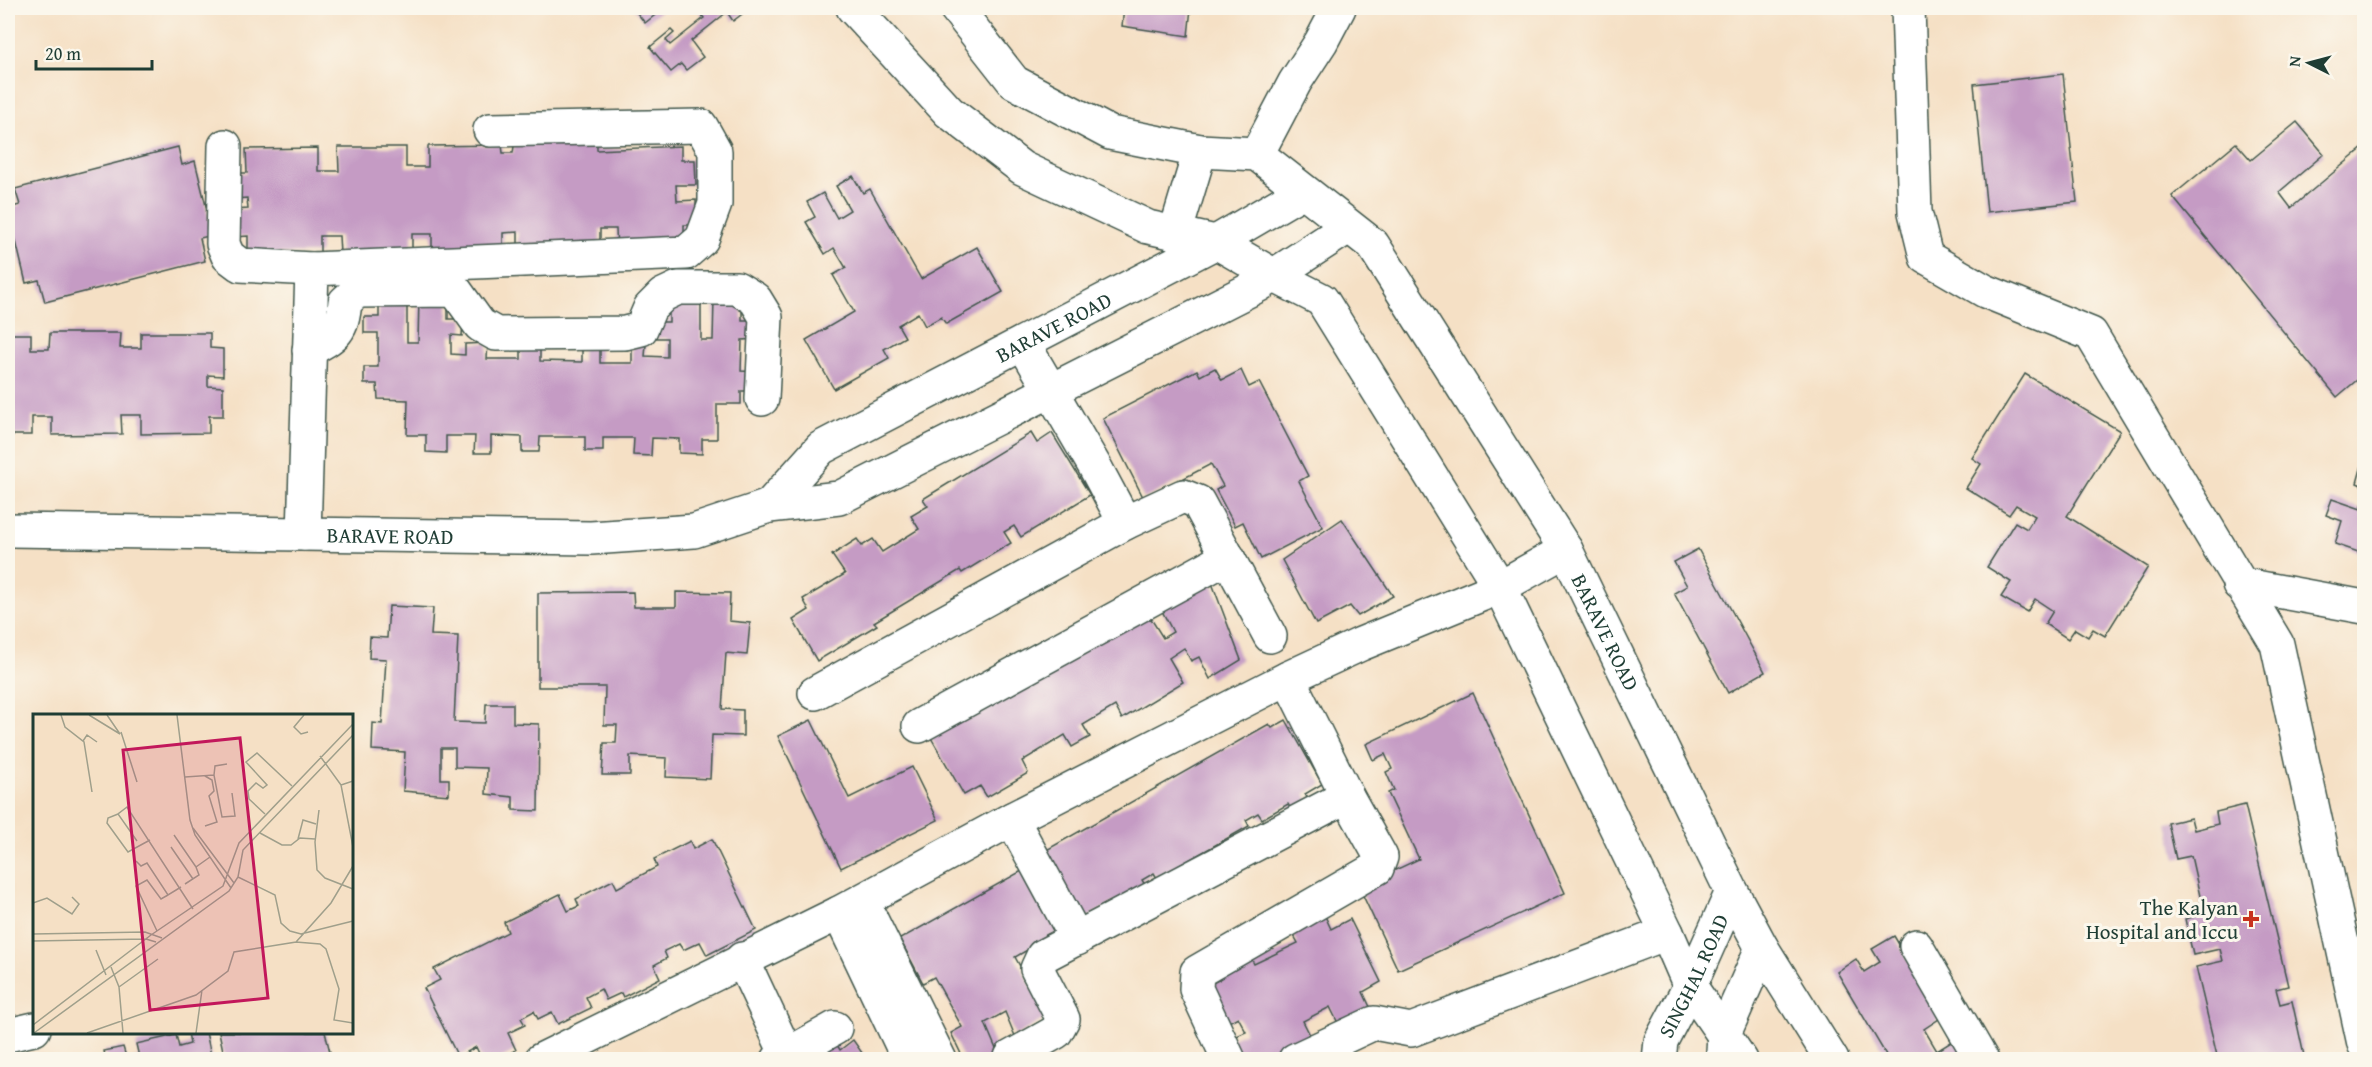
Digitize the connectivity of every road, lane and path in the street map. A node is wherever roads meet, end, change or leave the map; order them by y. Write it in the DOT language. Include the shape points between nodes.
graph roads {
  1 [pos="853,8"];
  2 [pos="956,8"];
  3 [pos="1340,8"];
  4 [pos="1908,8"];
  5 [pos="490,130"];
  6 [pos="225,146"];
  7 [pos="1200,151"];
  8 [pos="1257,154"];
  9 [pos="1303,191"];
  10 [pos="1348,227"];
  11 [pos="1175,234"];
  12 [pos="1216,242"];
  13 [pos="312,269"];
  14 [pos="1275,276"];
  15 [pos="1023,343"];
  16 [pos="309,350"];
  17 [pos="1050,392"];
  18 [pos="762,399"];
  19 [pos="769,506"];
  20 [pos="1125,523"];
  21 [pos="8,530"];
  22 [pos="304,534"];
  23 [pos="1566,550"];
  24 [pos="1228,557"];
  25 [pos="2239,584"];
  26 [pos="1500,587"];
  27 [pos="2364,607"];
  28 [pos="1270,636"];
  29 [pos="1287,678"];
  30 [pos="815,693"];
  31 [pos="919,726"];
  32 [pos="1347,796"];
  33 [pos="1012,819"];
  34 [pos="1732,892"];
  35 [pos="850,907"];
  36 [pos="1667,933"];
  37 [pos="1077,939"];
  38 [pos="1916,946"];
  39 [pos="1762,948"];
  40 [pos="742,959"];
  41 [pos="1690,986"];
  42 [pos="874,989"];
  43 [pos="835,1028"];
  44 [pos="33,1029"];
  45 [pos="8,1035"];
  46 [pos="2364,1044"];
  47 [pos="1729,1051"];
  48 [pos="783,1057"];
  49 [pos="1011,1058"];
  50 [pos="541,1059"];
  51 [pos="886,1059"];
  52 [pos="909,1059"];
  53 [pos="940,1059"];
  54 [pos="1229,1059"];
  55 [pos="1295,1059"];
  56 [pos="1659,1059"];
  57 [pos="1832,1059"];
  58 [pos="1982,1059"];
  1 -- 11 [label="street" via="948,112 1022,168 1148,227"];
  2 -- 7 [label="street" via="1014,82 1110,133"];
  3 -- 8 [label="street"];
  4 -- 25 [label="street" via="1915,212 1926,257 1985,291 2091,334"];
  5 -- 13 [label="street" via="700,126 715,151 715,204 702,239 687,253"];
  6 -- 13 [label="street" via="223,243 228,256 240,265"];
  7 -- 8 [label="street"];
  7 -- 11 [label="street"];
  8 -- 9 [label="street"];
  9 -- 10 [label="street, BARAVE ROAD"];
  9 -- 12 [label="street, BARAVE ROAD"];
  10 -- 14 [label="street, BARAVE ROAD"];
  10 -- 23 [label="street, BARAVE ROAD" via="1373,245"];
  11 -- 12 [label="street"];
  12 -- 14 [label="street"];
  12 -- 15 [label="street, BARAVE ROAD"];
  13 -- 16 [label="street"];
  14 -- 17 [label="street, BARAVE ROAD"];
  14 -- 26 [label="street" via="1322,300"];
  15 -- 17 [label="street"];
  15 -- 19 [label="street, BARAVE ROAD" via="821,448"];
  16 -- 18 [label="street" via="333,337 343,322 345,302 357,291 455,290 480,325 496,334 625,333 640,329 650,308 663,295 678,288 738,288 755,299 766,317"];
  16 -- 22 [label="street"];
  17 -- 19 [label="street, BARAVE ROAD" via="839,498"];
  17 -- 20 [label="street"];
  19 -- 22 [label="street, BARAVE ROAD" via="694,531 591,538"];
  20 -- 24 [label="street" via="1183,496 1198,502"];
  20 -- 30 [label="street"];
  21 -- 22 [label="street, BARAVE ROAD"];
  23 -- 26 [label="street"];
  23 -- 34 [label="street, BARAVE ROAD"];
  24 -- 28 [label="street"];
  24 -- 31 [label="street"];
  25 -- 27 [label="street"];
  25 -- 46 [label="street" via="2277,644"];
  26 -- 29 [label="street"];
  26 -- 36 [label="street"];
  29 -- 32 [label="street"];
  29 -- 33 [label="street"];
  32 -- 37 [label="street"];
  32 -- 54 [label="street" via="1381,857 1377,868 1197,972 1196,989"];
  33 -- 35 [label="street"];
  33 -- 37 [label="street"];
  34 -- 39 [label="street, BARAVE ROAD"];
  34 -- 41 [label="street, SINGHAL ROAD"];
  35 -- 40 [label="street"];
  35 -- 42 [label="street"];
  35 -- 53 [label="street"];
  36 -- 41 [label="street"];
  36 -- 55 [label="street" via="1411,1030 1374,1023"];
  37 -- 49 [label="street" via="1042,956 1037,969 1063,1019 1056,1032"];
  38 -- 58 [label="street"];
  39 -- 47 [label="street"];
  39 -- 57 [label="street, BARAVE ROAD"];
  40 -- 48 [label="street"];
  40 -- 50 [label="street"];
  41 -- 47 [label="street"];
  41 -- 56 [label="street, SINGHAL ROAD" via="1661,1041"];
  42 -- 51 [label="street" via="867,996 864,1013"];
  42 -- 52 [label="street"];
  43 -- 48 [label="street"];
  44 -- 45 [label="street"];
}
